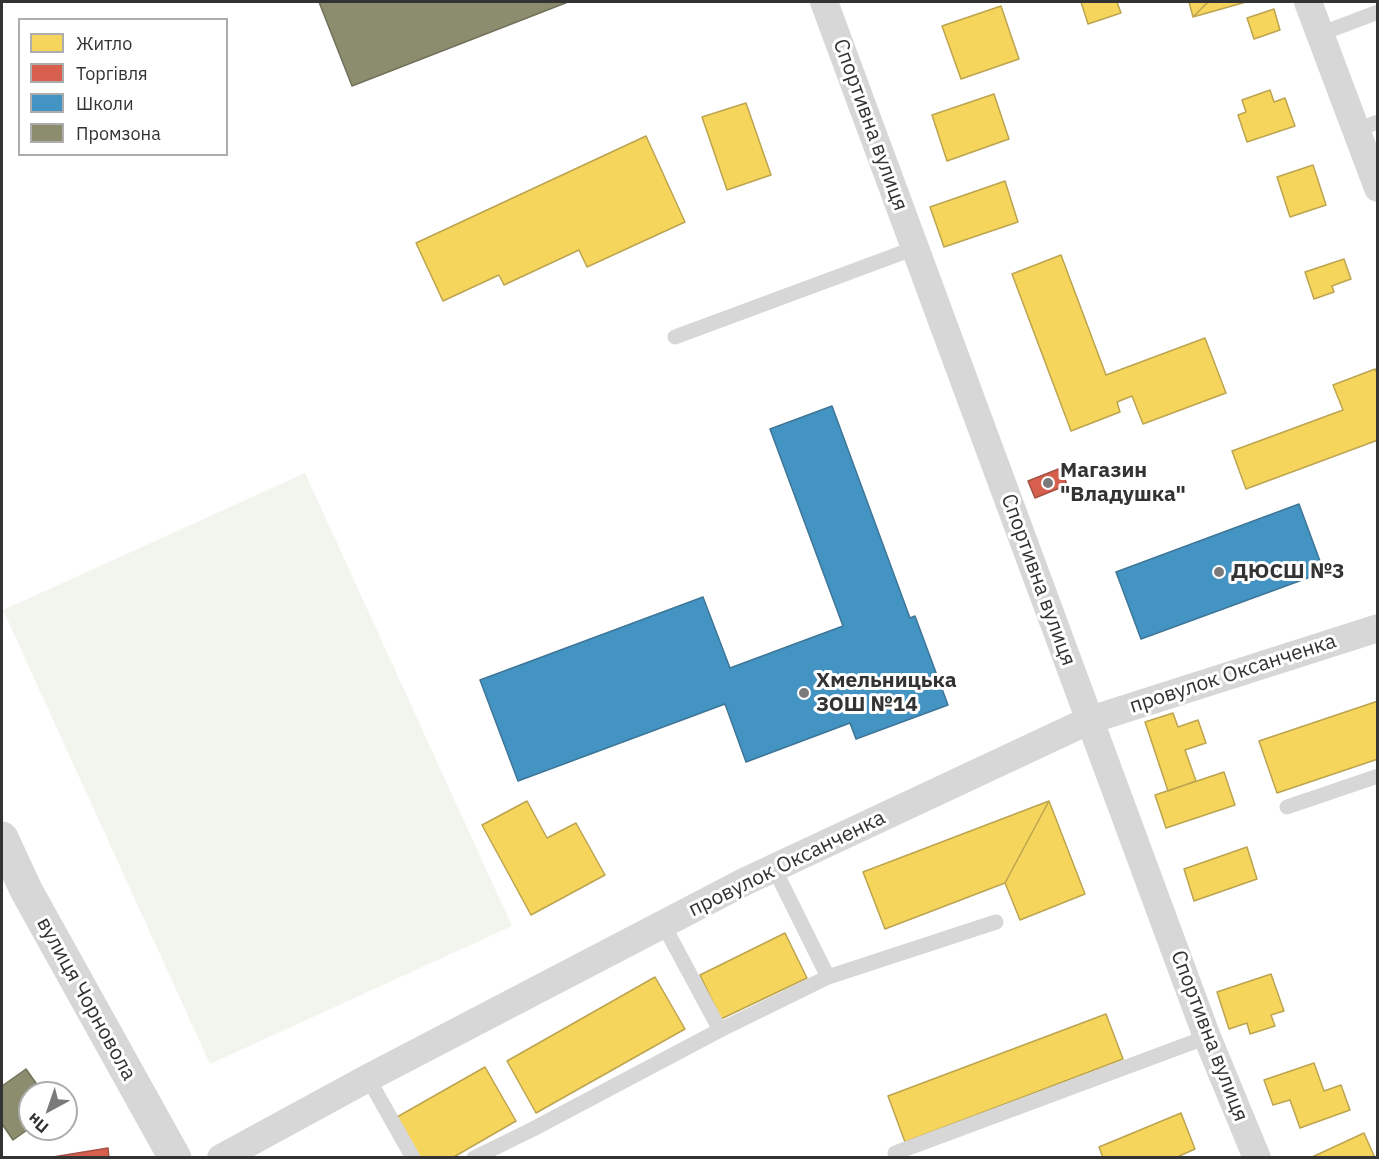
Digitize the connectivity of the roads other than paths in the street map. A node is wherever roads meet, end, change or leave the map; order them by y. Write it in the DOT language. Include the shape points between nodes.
graph roads {
  1 [pos="824,2"];
  2 [pos="1308,2"];
  3 [pos="1377,12"];
  4 [pos="1320,34"];
  5 [pos="1367,126"];
  6 [pos="1377,188"];
  7 [pos="915,248"];
  8 [pos="675,337"];
  9 [pos="1377,628"];
  10 [pos="1090,720"];
  11 [pos="1377,776"];
  12 [pos="1287,807"];
  13 [pos="2,838"];
  14 [pos="774,868"];
  15 [pos="996,922"];
  16 [pos="663,924"];
  17 [pos="828,977"];
  18 [pos="720,1030"];
  19 [pos="1207,1037"];
  20 [pos="368,1078"];
  21 [pos="895,1153"];
  22 [pos="175,1158"];
  23 [pos="221,1158"];
  24 [pos="413,1158"];
  25 [pos="474,1158"];
  26 [pos="1257,1158"];
  1 -- 7 [label="street, Спортивна вулиця"];
  2 -- 4 [label="street"];
  3 -- 4 [label="lane"];
  4 -- 5 [label="street"];
  5 -- 6 [label="street"];
  7 -- 8 [label="lane"];
  7 -- 10 [label="street, Спортивна вулиця"];
  9 -- 10 [label="street, провулок Оксанченка"];
  10 -- 14 [label="street, провулок Оксанченка"];
  10 -- 19 [label="street, Спортивна вулиця"];
  11 -- 12 [label="lane"];
  13 -- 22 [label="street, вулиця Чорновола" via="26,890"];
  14 -- 16 [label="street, провулок Оксанченка"];
  14 -- 17 [label="lane"];
  15 -- 17 [label="lane"];
  16 -- 18 [label="lane"];
  16 -- 20 [label="street, провулок Оксанченка"];
  17 -- 18 [label="lane"];
  18 -- 25 [label="lane"];
  19 -- 21 [label="lane"];
  19 -- 26 [label="street, Спортивна вулиця"];
  20 -- 23 [label="street, провулок Оксанченка"];
  20 -- 24 [label="lane"];
}
